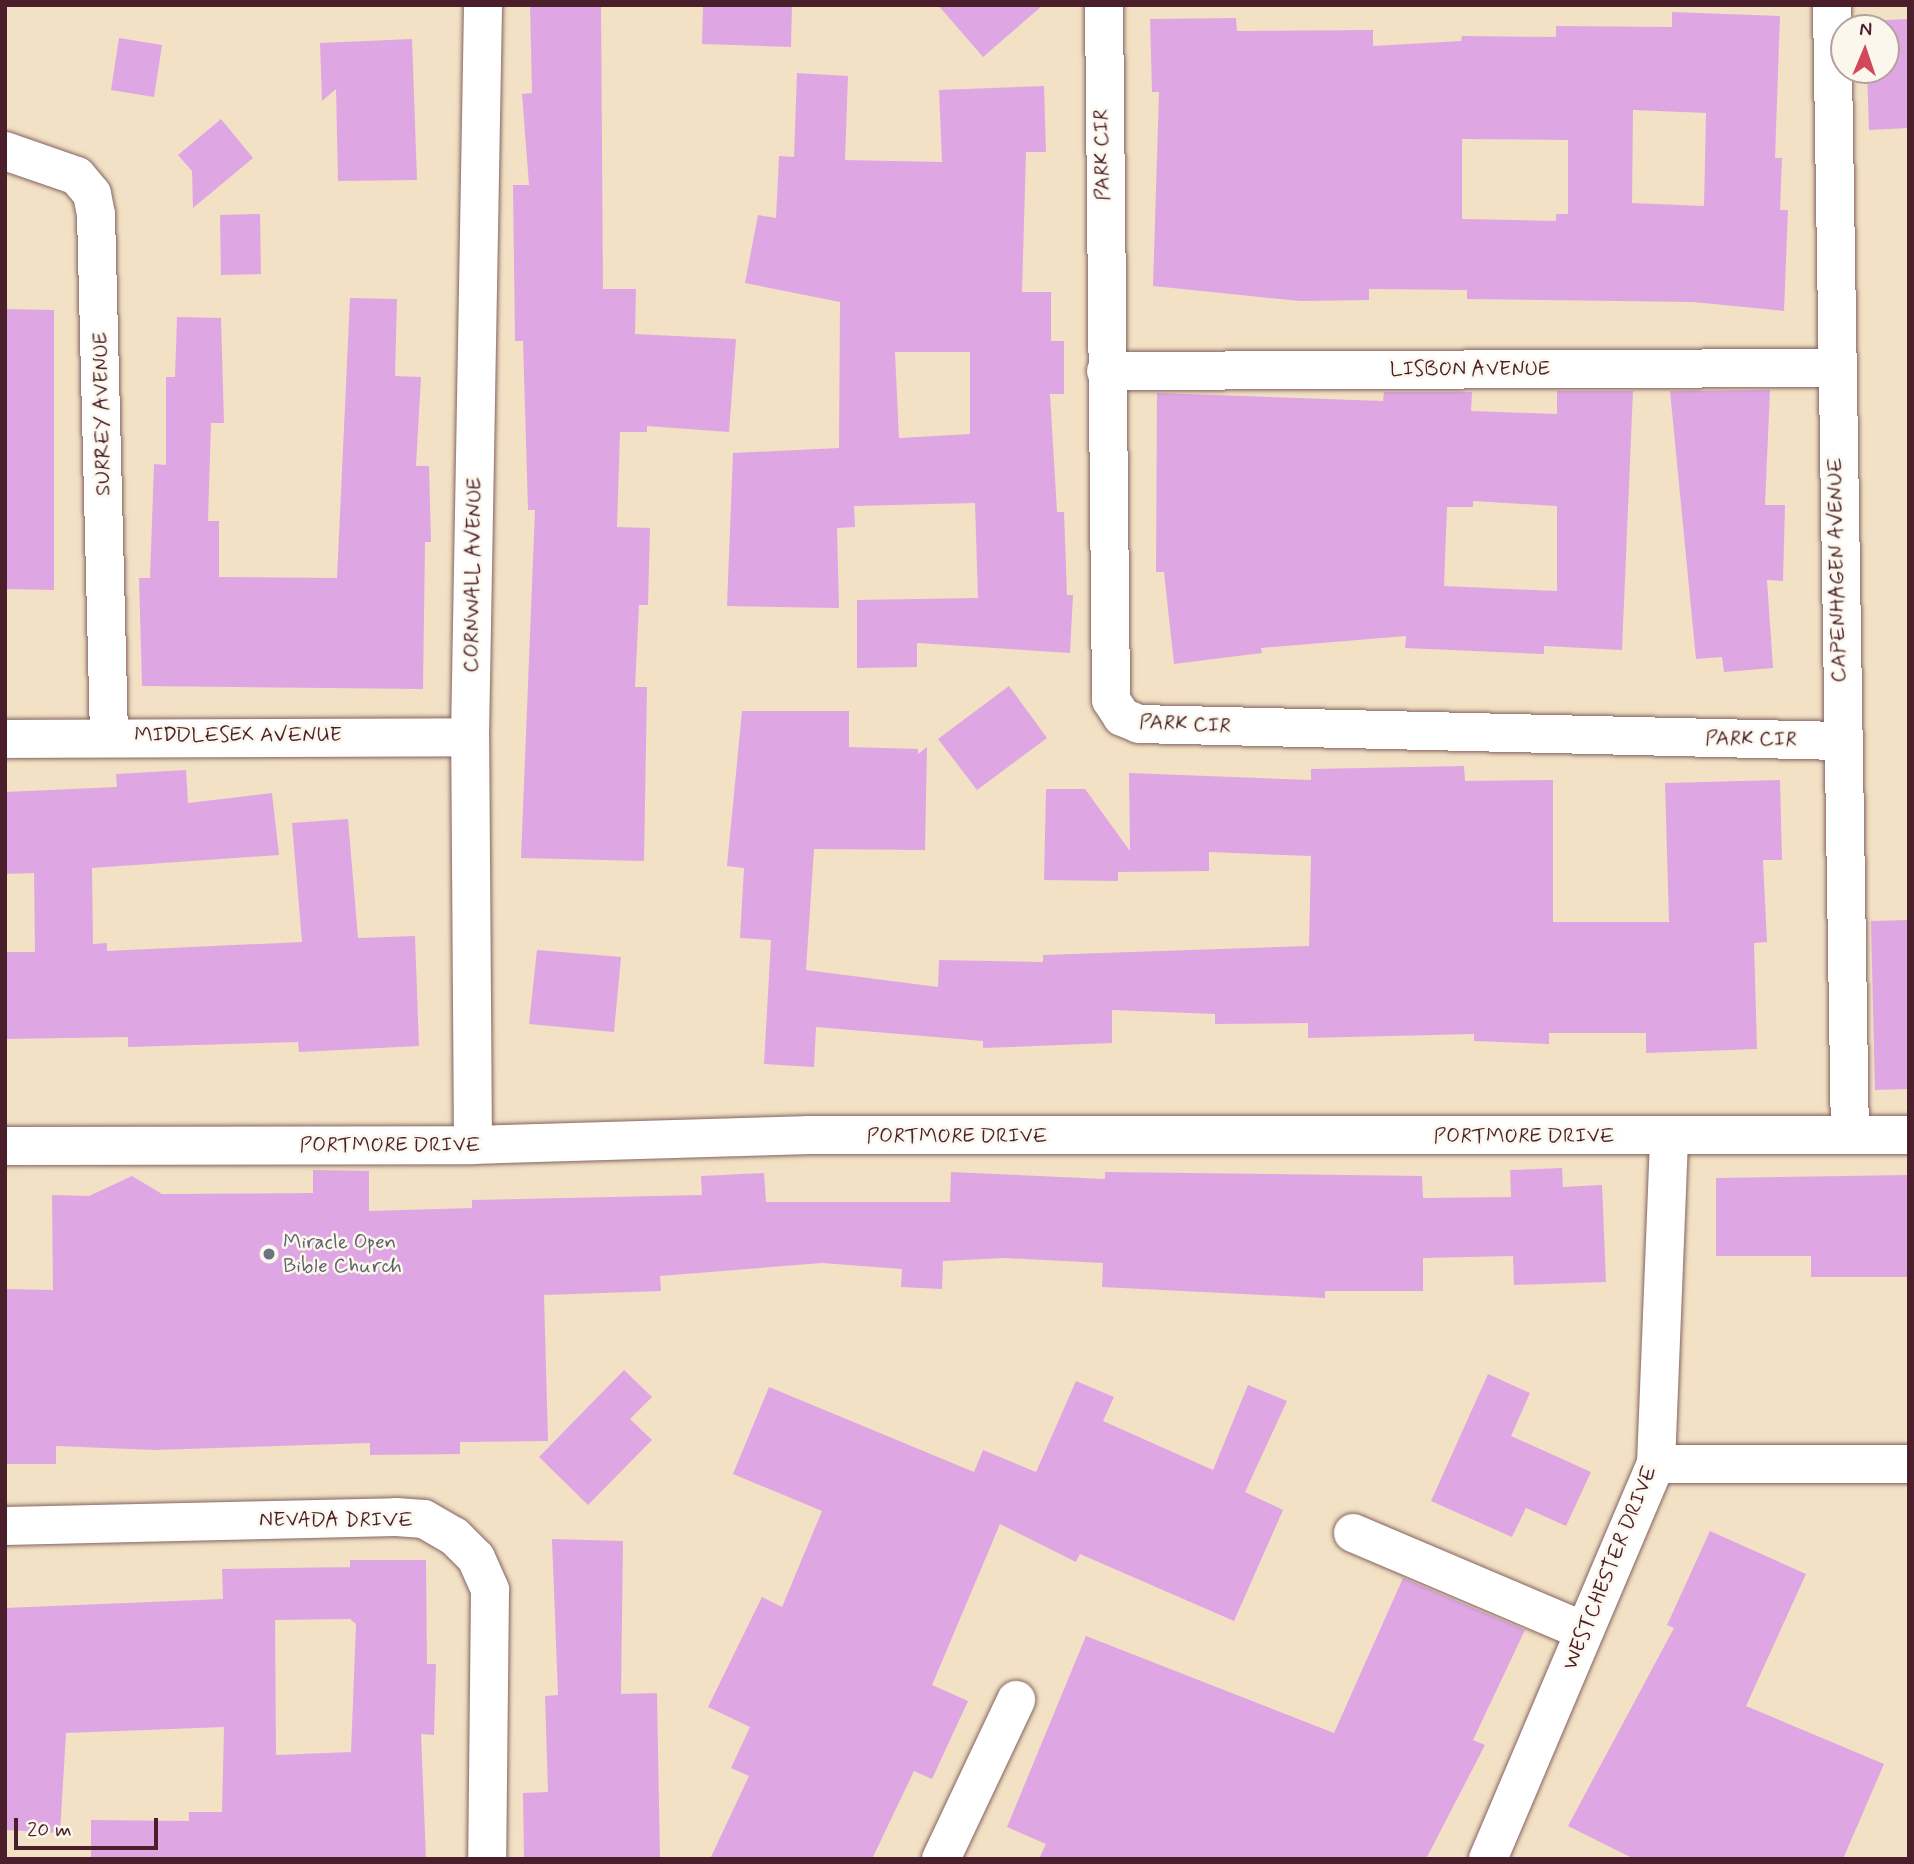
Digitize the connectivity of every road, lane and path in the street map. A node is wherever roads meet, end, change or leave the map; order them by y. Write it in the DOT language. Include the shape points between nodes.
graph roads {
  1 [pos="483,5"];
  2 [pos="1104,5"];
  3 [pos="1832,5"];
  4 [pos="5,151"];
  5 [pos="1835,368"];
  6 [pos="1105,370"];
  7 [pos="109,734"];
  8 [pos="470,737"];
  9 [pos="5,739"];
  10 [pos="1839,741"];
  11 [pos="1850,1135"];
  12 [pos="1909,1135"];
  13 [pos="1669,1136"];
  14 [pos="474,1145"];
  15 [pos="5,1146"];
  16 [pos="1656,1464"];
  17 [pos="1909,1464"];
  18 [pos="5,1526"];
  19 [pos="1353,1533"];
  20 [pos="1584,1631"];
  21 [pos="1016,1700"];
  22 [pos="487,1859"];
  23 [pos="941,1859"];
  24 [pos="1488,1859"];
  1 -- 8 [label="street, CORNWALL AVENUE"];
  2 -- 6 [label="street, PARK CIR"];
  3 -- 5 [label="street, CAPENHAGEN AVENUE"];
  4 -- 7 [label="street, SURREY AVENUE" via="77,176 92,194 96,215"];
  5 -- 6 [label="street, LISBON AVENUE"];
  5 -- 10 [label="street, CAPENHAGEN AVENUE"];
  6 -- 10 [label="street, PARK CIR" via="1111,699 1122,717 1139,724"];
  7 -- 8 [label="street, MIDDLESEX AVENUE"];
  7 -- 9 [label="street, MIDDLESEX AVENUE"];
  8 -- 14 [label="street, CORNWALL AVENUE"];
  10 -- 11 [label="street, CAPENHAGEN AVENUE"];
  11 -- 12 [label="street, PORTMORE DRIVE"];
  11 -- 13 [label="street, PORTMORE DRIVE"];
  13 -- 14 [label="street, PORTMORE DRIVE" via="811,1135"];
  13 -- 16 [label="street, WESTCHESTER DRIVE"];
  14 -- 15 [label="street, PORTMORE DRIVE"];
  16 -- 17 [label="street"];
  16 -- 20 [label="street, WESTCHESTER DRIVE"];
  18 -- 22 [label="street, NEVADA DRIVE" via="396,1517 424,1519 454,1536 476,1558 490,1590"];
  19 -- 20 [label="street"];
  20 -- 24 [label="street, WESTCHESTER DRIVE"];
  21 -- 23 [label="street"];
}
